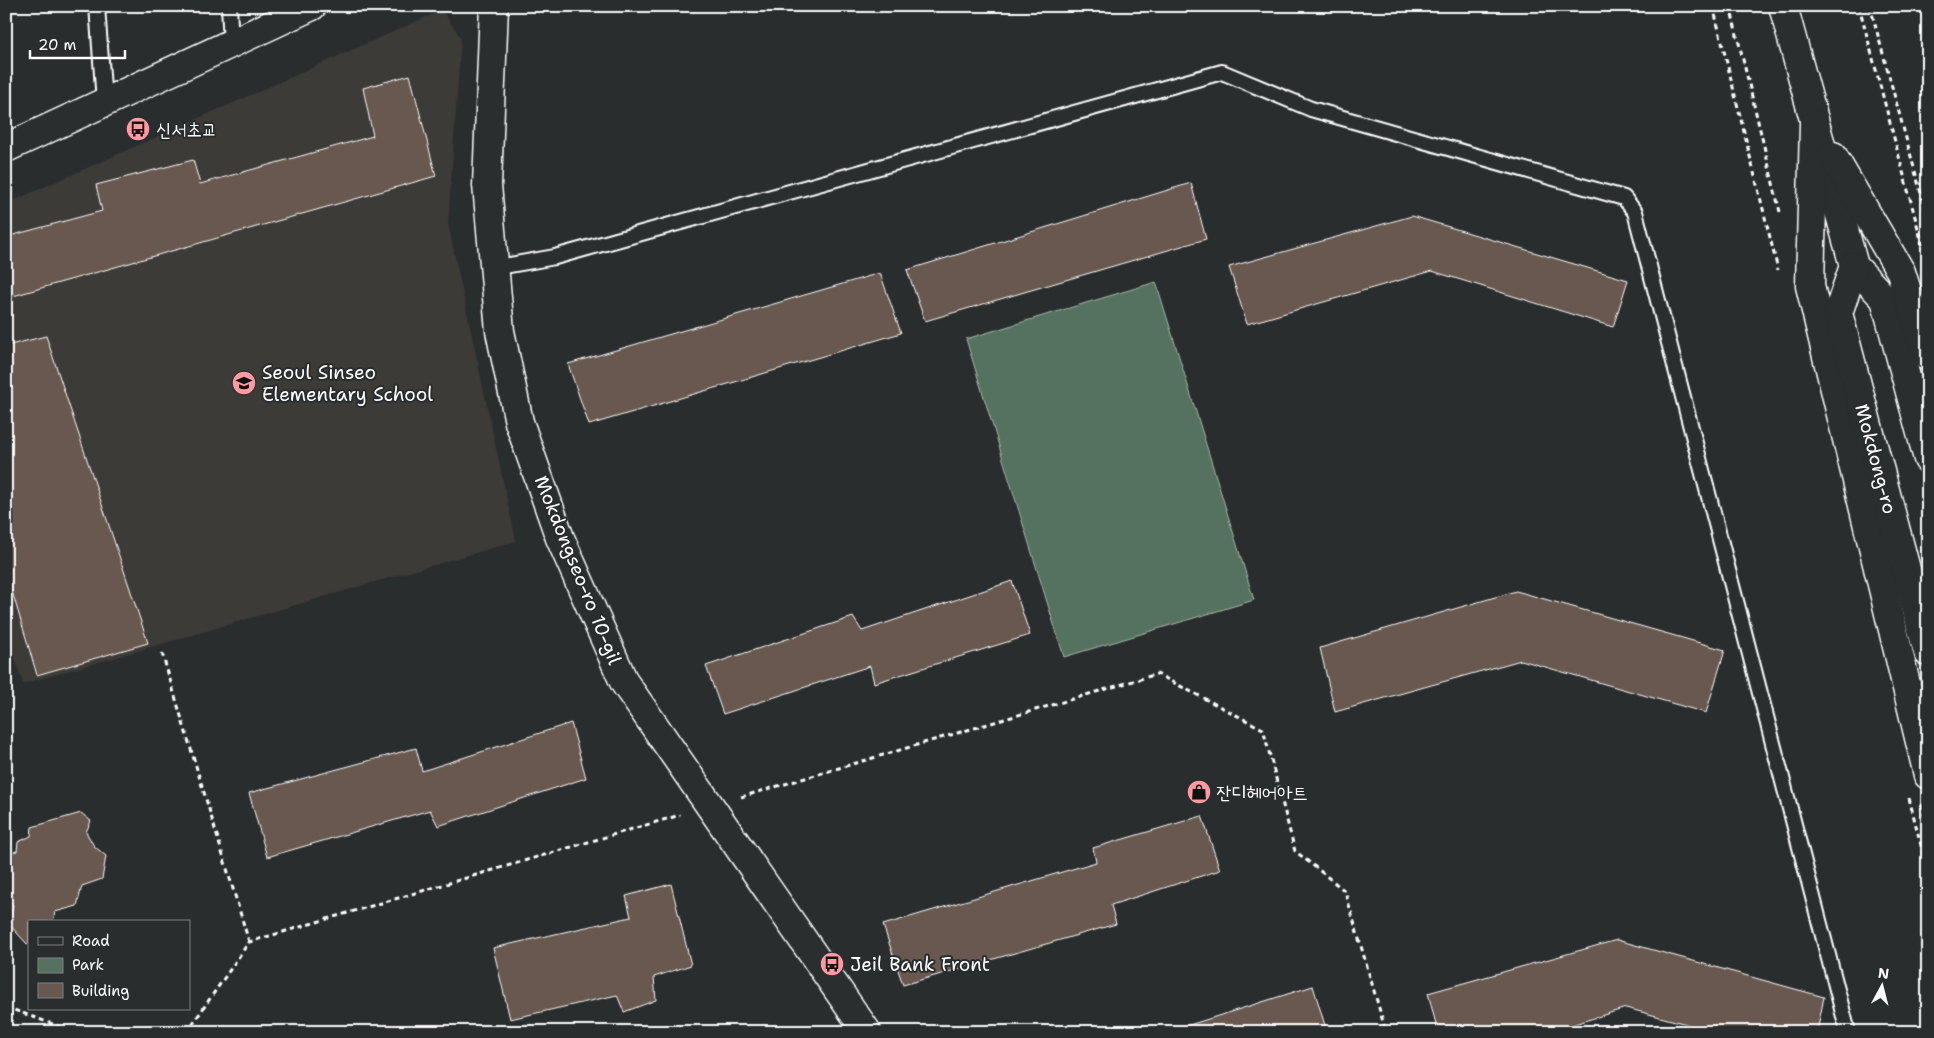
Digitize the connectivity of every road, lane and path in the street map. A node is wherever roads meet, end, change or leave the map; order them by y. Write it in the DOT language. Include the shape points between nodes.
graph roads {
  1 [pos="96,6"];
  2 [pos="229,6"];
  3 [pos="312,6"];
  4 [pos="494,6"];
  5 [pos="1783,6"];
  6 [pos="1859,6"];
  7 [pos="1870,6"];
  8 [pos="231,44"];
  9 [pos="104,102"];
  10 [pos="1814,124"];
  11 [pos="6,148"];
  12 [pos="1928,219"];
  13 [pos="1925,254"];
  14 [pos="1854,266"];
  15 [pos="493,268"];
  16 [pos="1928,356"];
  17 [pos="1928,460"];
  18 [pos="1928,652"];
  19 [pos="162,653"];
  20 [pos="1928,775"];
  21 [pos="710,806"];
  22 [pos="249,942"];
  23 [pos="6,1007"];
  24 [pos="74,1032"];
  25 [pos="186,1032"];
  26 [pos="867,1032"];
  27 [pos="1386,1032"];
  28 [pos="1848,1032"];
  1 -- 9 [label="lane"];
  2 -- 8 [label="lane"];
  3 -- 8 [label="main road"];
  4 -- 15 [label="main road, Mokdongseo-ro 10-gil" via="487,185"];
  5 -- 10 [label="main road"];
  6 -- 13 [label="path"];
  7 -- 12 [label="path"];
  8 -- 9 [label="main road"];
  9 -- 11 [label="main road"];
  10 -- 14 [label="main road"];
  10 -- 16 [label="main road" via="1901,272"];
  10 -- 20 [label="main road" via="1810,286"];
  14 -- 17 [label="main road" via="1885,299"];
  14 -- 18 [label="main road, Mokdong-ro" via="1838,313"];
  15 -- 21 [label="main road, Mokdongseo-ro 10-gil" via="500,331 519,422 560,538 624,682"];
  15 -- 28 [label="lane" via="555,257 1222,72 1311,109 1624,198 1635,212"];
  19 -- 22 [label="path"];
  21 -- 22 [label="path"];
  21 -- 26 [label="main road, Mokdongseo-ro 10-gil"];
  21 -- 27 [label="path" via="1157,674 1263,729 1295,851 1345,892"];
  22 -- 25 [label="path"];
  23 -- 24 [label="path"];
}
